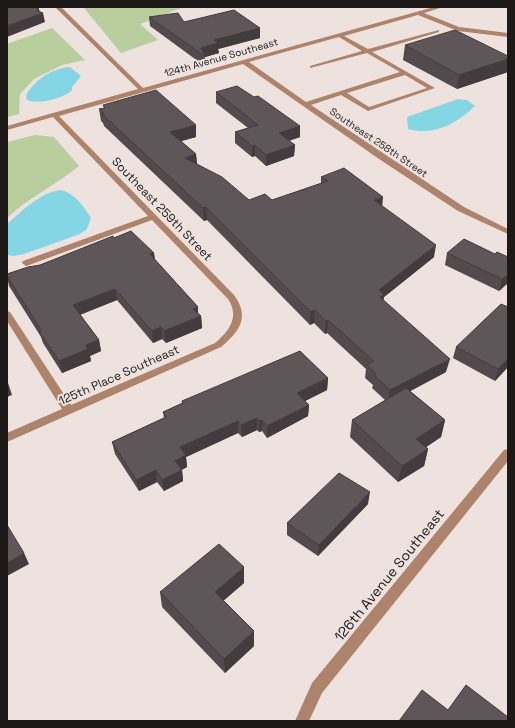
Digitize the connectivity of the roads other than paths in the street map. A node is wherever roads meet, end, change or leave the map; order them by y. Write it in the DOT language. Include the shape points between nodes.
graph roads {
  1 [pos="58,7"];
  2 [pos="440,7"];
  3 [pos="419,13"];
  4 [pos="436,31"];
  5 [pos="339,35"];
  6 [pos="508,35"];
  7 [pos="368,51"];
  8 [pos="243,62"];
  9 [pos="312,68"];
  10 [pos="405,73"];
  11 [pos="142,90"];
  12 [pos="342,93"];
  13 [pos="306,104"];
  14 [pos="54,114"];
  15 [pos="7,128"];
  16 [pos="153,217"];
  17 [pos="508,232"];
  18 [pos="26,263"];
  19 [pos="7,314"];
  20 [pos="235,327"];
  21 [pos="69,411"];
  22 [pos="7,438"];
  23 [pos="508,453"];
  24 [pos="302,721"];
  1 -- 11 [label="street"];
  2 -- 3 [label="street, 124th Avenue Southeast"];
  3 -- 5 [label="street, 124th Avenue Southeast"];
  3 -- 6 [label="street" via="458,29"];
  4 -- 7 [label="street"];
  5 -- 7 [label="street"];
  5 -- 8 [label="street, 124th Avenue Southeast"];
  7 -- 9 [label="street"];
  7 -- 10 [label="street"];
  8 -- 11 [label="street, 124th Avenue Southeast"];
  8 -- 13 [label="street, Southeast 258th Street"];
  10 -- 12 [label="street"];
  10 -- 12 [label="street" via="432,88 368,109"];
  11 -- 14 [label="street, 124th Avenue Southeast"];
  12 -- 13 [label="street"];
  13 -- 17 [label="street, Southeast 258th Street" via="461,209"];
  14 -- 15 [label="street, 124th Avenue Southeast"];
  14 -- 16 [label="street, Southeast 259th Street"];
  16 -- 18 [label="street"];
  16 -- 20 [label="street, Southeast 259th Street" via="231,297 238,308"];
  19 -- 21 [label="street"];
  20 -- 21 [label="street, 125th Place Southeast" via="218,345"];
  21 -- 22 [label="street, 125th Place Southeast"];
  23 -- 24 [label="street, 126th Avenue Southeast" via="317,688"];
}
